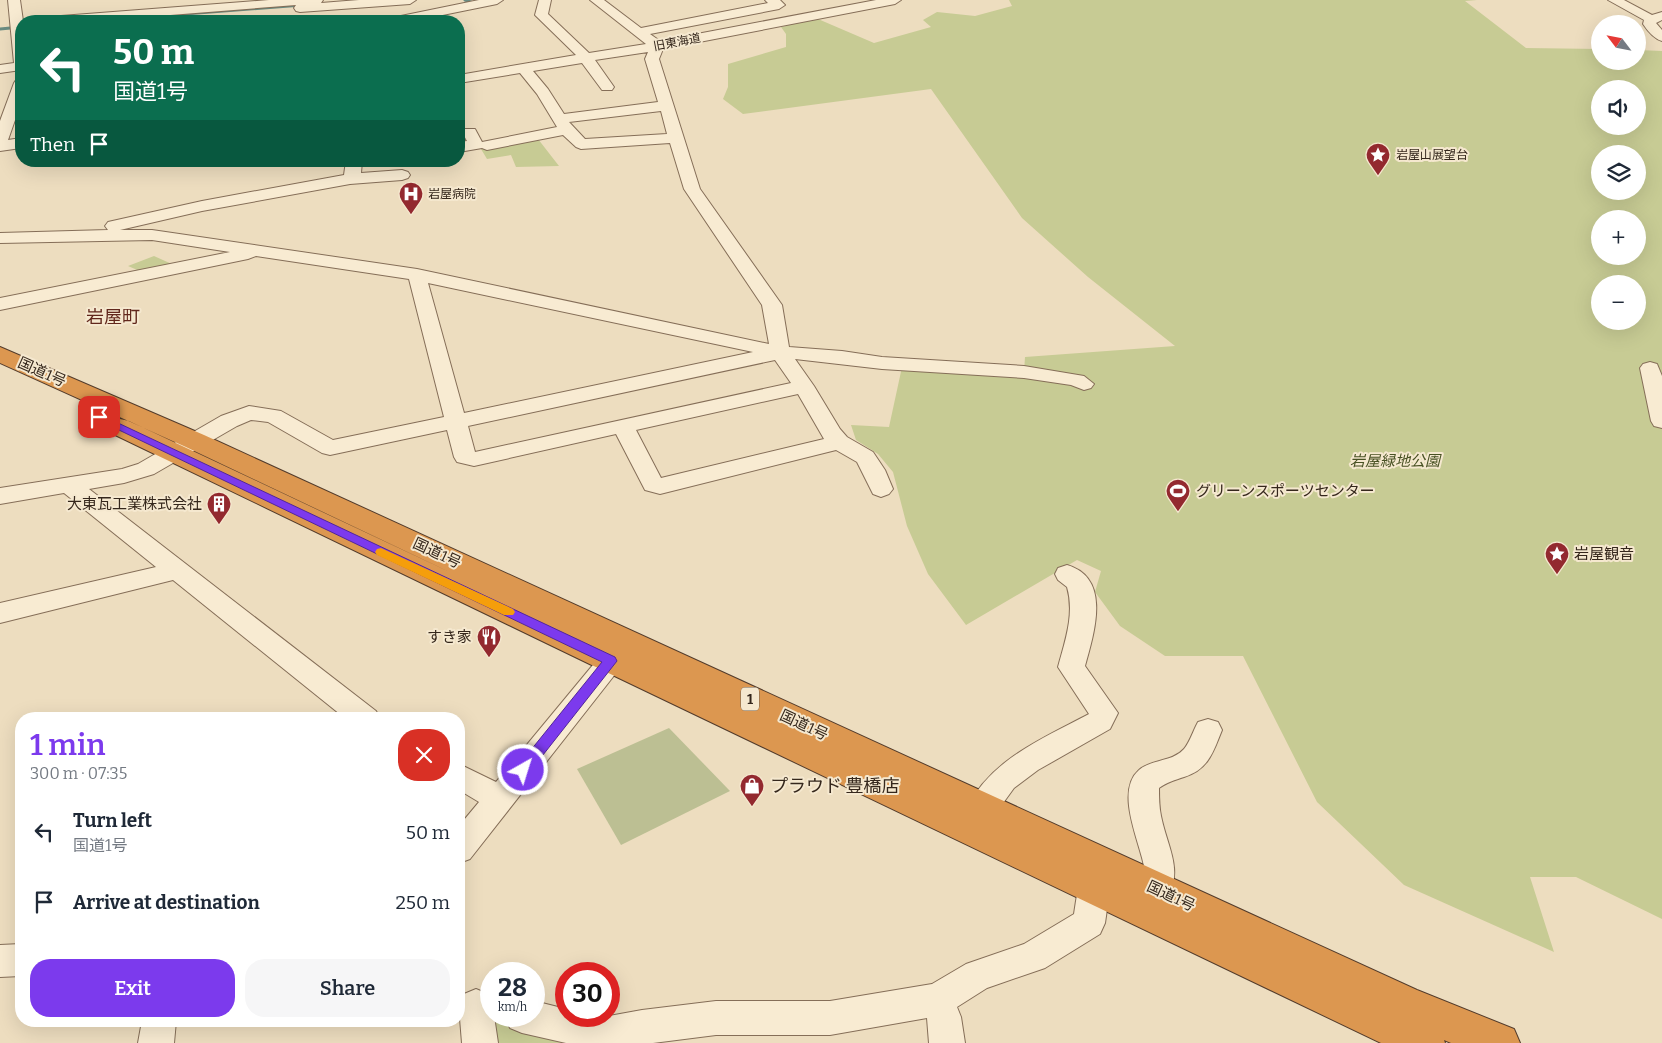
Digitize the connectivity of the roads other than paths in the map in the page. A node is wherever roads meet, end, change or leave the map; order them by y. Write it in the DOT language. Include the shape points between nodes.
graph roads {
  1 [pos="14,0"];
  2 [pos="100,0"];
  3 [pos="317,0"];
  4 [pos="410,0"];
  5 [pos="415,0"];
  6 [pos="428,0"];
  7 [pos="492,0"];
  8 [pos="545,0"];
  9 [pos="621,0"];
  10 [pos="771,0"];
  11 [pos="895,0"];
  12 [pos="1614,0"];
  13 [pos="599,1"];
  14 [pos="282,6"];
  15 [pos="470,6"];
  16 [pos="197,11"];
  17 [pos="15,15"];
  18 [pos="104,15"];
  19 [pos="151,15"];
  20 [pos="426,15"];
  21 [pos="1656,18"];
  22 [pos="0,26"];
  23 [pos="15,30"];
  24 [pos="640,32"];
  25 [pos="1662,37"];
  26 [pos="657,46"];
  27 [pos="586,58"];
  28 [pos="15,65"];
  29 [pos="0,69"];
  30 [pos="524,69"];
  31 [pos="465,78"];
  32 [pos="607,87"];
  33 [pos="15,100"];
  34 [pos="668,113"];
  35 [pos="652,123"];
  36 [pos="564,125"];
  37 [pos="625,126"];
  38 [pos="607,128"];
  39 [pos="677,138"];
  40 [pos="478,141"];
  41 [pos="15,143"];
  42 [pos="0,144"];
  43 [pos="465,145"];
  44 [pos="485,162"];
  45 [pos="355,167"];
  46 [pos="402,175"];
  47 [pos="350,179"];
  48 [pos="78,235"];
  49 [pos="0,238"];
  50 [pos="262,252"];
  51 [pos="417,275"];
  52 [pos="0,304"];
  53 [pos="780,352"];
  54 [pos="0,354"];
  55 [pos="1650,368"];
  56 [pos="0,370"];
  57 [pos="1084,384"];
  58 [pos="804,386"];
  59 [pos="1662,421"];
  60 [pos="457,423"];
  61 [pos="623,426"];
  62 [pos="839,442"];
  63 [pos="184,447"];
  64 [pos="67,484"];
  65 [pos="881,489"];
  66 [pos="0,496"];
  67 [pos="175,571"];
  68 [pos="1068,574"];
  69 [pos="0,613"];
  70 [pos="611,661"];
  71 [pos="357,712"];
  72 [pos="1208,730"];
  73 [pos="465,779"];
  74 [pos="500,799"];
  75 [pos="982,808"];
  76 [pos="465,842"];
  77 [pos="1094,888"];
  78 [pos="1157,889"];
  79 [pos="15,960"];
  80 [pos="0,961"];
  81 [pos="937,1000"];
  82 [pos="476,1006"];
  83 [pos="545,1021"];
  84 [pos="157,1027"];
  85 [pos="644,1035"];
  86 [pos="156,1043"];
  87 [pos="480,1043"];
  88 [pos="948,1043"];
  89 [pos="1425,1043"];
  90 [pos="1500,1043"];
  1 -- 17 [label="street"];
  2 -- 18 [label="street"];
  3 -- 14 [label="street"];
  4 -- 14 [label="street"];
  5 -- 6 [label="street"];
  6 -- 15 [label="street"];
  7 -- 15 [label="street"];
  8 -- 27 [label="street" via="541,15"];
  9 -- 13 [label="street"];
  10 -- 24 [label="street" via="779,5"];
  11 -- 26 [label="street, 旧東海道"];
  12 -- 21 [label="street"];
  13 -- 24 [label="street"];
  14 -- 16 [label="street"];
  15 -- 20 [label="street"];
  16 -- 19 [label="street"];
  21 -- 25 [label="street" via="1649,24"];
  22 -- 23 [label="street"];
  24 -- 26 [label="street"];
  26 -- 27 [label="street, 旧東海道"];
  26 -- 34 [label="street" via="652,59"];
  27 -- 30 [label="street, 旧東海道"];
  27 -- 32 [label="street"];
  28 -- 29 [label="street"];
  30 -- 31 [label="street, 旧東海道"];
  30 -- 36 [label="street"];
  33 -- 42 [label="street"];
  34 -- 35 [label="street"];
  34 -- 36 [label="street"];
  34 -- 39 [label="street"];
  36 -- 39 [label="street" via="581,144"];
  36 -- 40 [label="street"];
  37 -- 38 [label="street"];
  39 -- 53 [label="street" via="692,190 772,305"];
  40 -- 43 [label="street"];
  40 -- 44 [label="street"];
  41 -- 42 [label="street"];
  45 -- 47 [label="street"];
  46 -- 47 [label="street"];
  47 -- 48 [label="street" via="156,215"];
  48 -- 49 [label="street"];
  48 -- 50 [label="street" via="152,235"];
  50 -- 51 [label="street"];
  50 -- 52 [label="street"];
  51 -- 53 [label="street"];
  51 -- 60 [label="street"];
  53 -- 57 [label="street" via="1024,372 1077,380"];
  53 -- 58 [label="street"];
  53 -- 60 [label="street"];
  54 -- 63 [label="highway, 国道1号 / 1"];
  55 -- 59 [label="street"];
  56 -- 63 [label="highway, 国道1号 / 1"];
  58 -- 61 [label="street"];
  58 -- 62 [label="street"];
  60 -- 61 [label="street" via="466,457 474,459"];
  60 -- 63 [label="street" via="330,448 273,416 249,413 228,421"];
  61 -- 62 [label="street" via="653,485 660,486"];
  62 -- 65 [label="street" via="865,457"];
  63 -- 64 [label="street" via="124,476"];
  63 -- 70 [label="highway, 国道1号 / 1"];
  63 -- 75 [label="highway, 国道1号 / 1"];
  64 -- 66 [label="street"];
  64 -- 67 [label="street"];
  67 -- 69 [label="street"];
  67 -- 71 [label="street"];
  68 -- 75 [label="street" via="1079,583 1084,608 1071,667 1104,713 1100,721 1028,761 1004,779"];
  70 -- 74 [label="street"];
  70 -- 77 [label="highway, 国道1号 / 1"];
  72 -- 78 [label="street" via="1200,749 1188,763 1152,774 1144,784 1145,814 1160,868"];
  73 -- 74 [label="street"];
  74 -- 76 [label="street"];
  75 -- 78 [label="highway, 国道1号 / 1"];
  77 -- 81 [label="street" via="1089,923 1033,957 978,975"];
  77 -- 89 [label="highway, 国道1号 / 1"];
  78 -- 90 [label="highway, 国道1号 / 1" via="1406,1005"];
  79 -- 80 [label="street"];
  81 -- 85 [label="street" via="830,1018 716,1018"];
  81 -- 88 [label="street" via="944,1017"];
  82 -- 87 [label="street"];
  83 -- 85 [label="street" via="603,1034"];
  84 -- 86 [label="street"];
}
